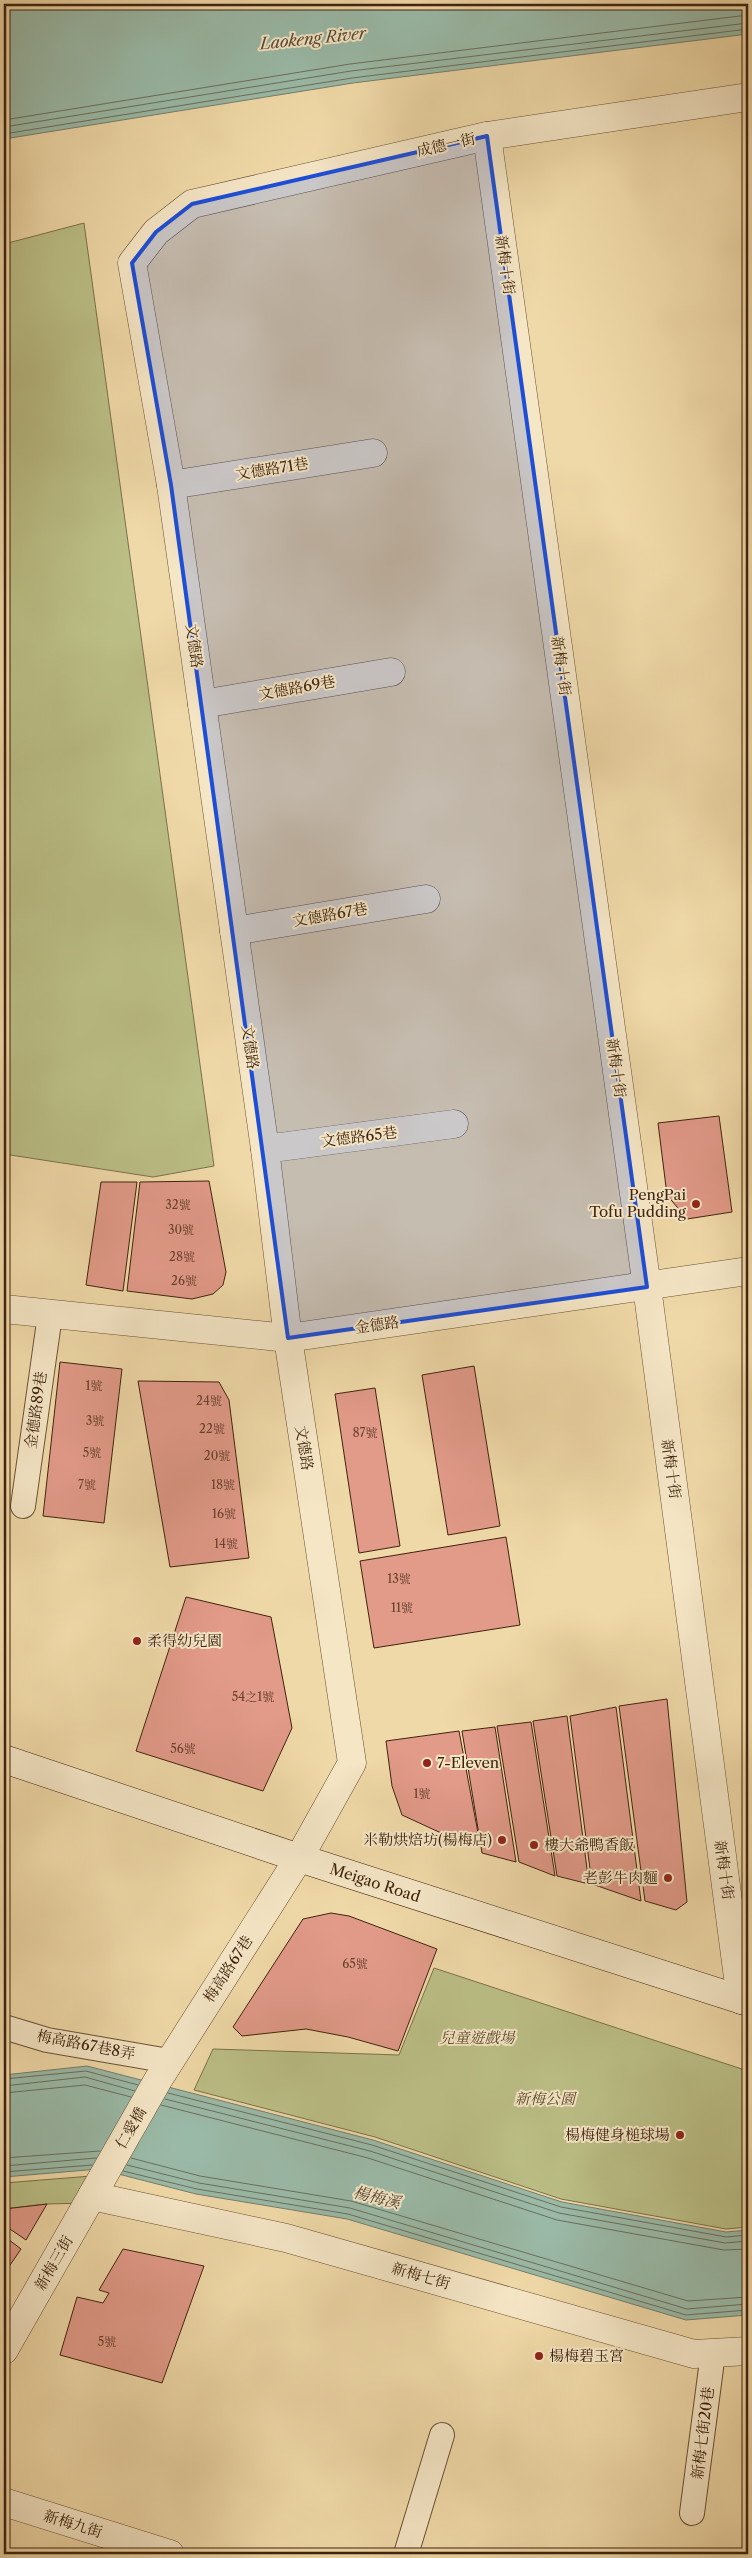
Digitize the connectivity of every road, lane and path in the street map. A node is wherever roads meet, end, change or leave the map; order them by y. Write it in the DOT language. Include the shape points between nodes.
graph roads {
  1 [pos="748,97"];
  2 [pos="487,136"];
  3 [pos="156,232"];
  4 [pos="372,453"];
  5 [pos="171,485"];
  6 [pos="391,672"];
  7 [pos="202,704"];
  8 [pos="426,899"];
  9 [pos="234,932"];
  10 [pos="454,1124"];
  11 [pos="265,1149"];
  12 [pos="748,1271"];
  13 [pos="647,1287"];
  14 [pos="4,1309"];
  15 [pos="50,1315"];
  16 [pos="288,1338"];
  17 [pos="23,1506"];
  18 [pos="4,1759"];
  19 [pos="300,1858"];
  20 [pos="745,2001"];
  21 [pos="4,2027"];
  22 [pos="164,2071"];
  23 [pos="98,2185"];
  24 [pos="4,2350"];
  25 [pos="748,2351"];
  26 [pos="713,2353"];
  27 [pos="442,2435"];
  28 [pos="4,2502"];
  29 [pos="692,2514"];
  30 [pos="170,2554"];
  31 [pos="406,2554"];
  1 -- 2 [label="street, 成德一街"];
  2 -- 3 [label="street, 成德一街" via="192,204"];
  2 -- 13 [label="street, 新梅十街"];
  3 -- 5 [label="street, 文德路" via="132,263"];
  4 -- 5 [label="street, 文德路71巷"];
  5 -- 7 [label="street, 文德路"];
  6 -- 7 [label="street, 文德路69巷"];
  7 -- 9 [label="street, 文德路"];
  8 -- 9 [label="street, 文德路67巷"];
  9 -- 11 [label="street, 文德路"];
  10 -- 11 [label="street, 文德路65巷"];
  11 -- 16 [label="street, 文德路"];
  12 -- 13 [label="street, 金德路"];
  13 -- 16 [label="street, 金德路"];
  13 -- 20 [label="street, 新梅十街"];
  14 -- 15 [label="street, 金德路"];
  15 -- 16 [label="street, 金德路"];
  15 -- 17 [label="lane, 金德路89巷"];
  16 -- 19 [label="street, 文德路" via="352,1763"];
  18 -- 19 [label="street, Meigao Road"];
  19 -- 20 [label="street, Meigao Road"];
  19 -- 22 [label="street, 梅高路67巷"];
  21 -- 22 [label="lane, 梅高路67巷8弄"];
  22 -- 23 [label="street, 仁愛橋"];
  23 -- 24 [label="street, 新梅三街"];
  23 -- 26 [label="street, 新梅七街" via="694,2354"];
  25 -- 26 [label="street, 新梅七街"];
  26 -- 29 [label="lane, 新梅七街20巷"];
  27 -- 31 [label="lane"];
  28 -- 30 [label="street, 新梅九街"];
}
